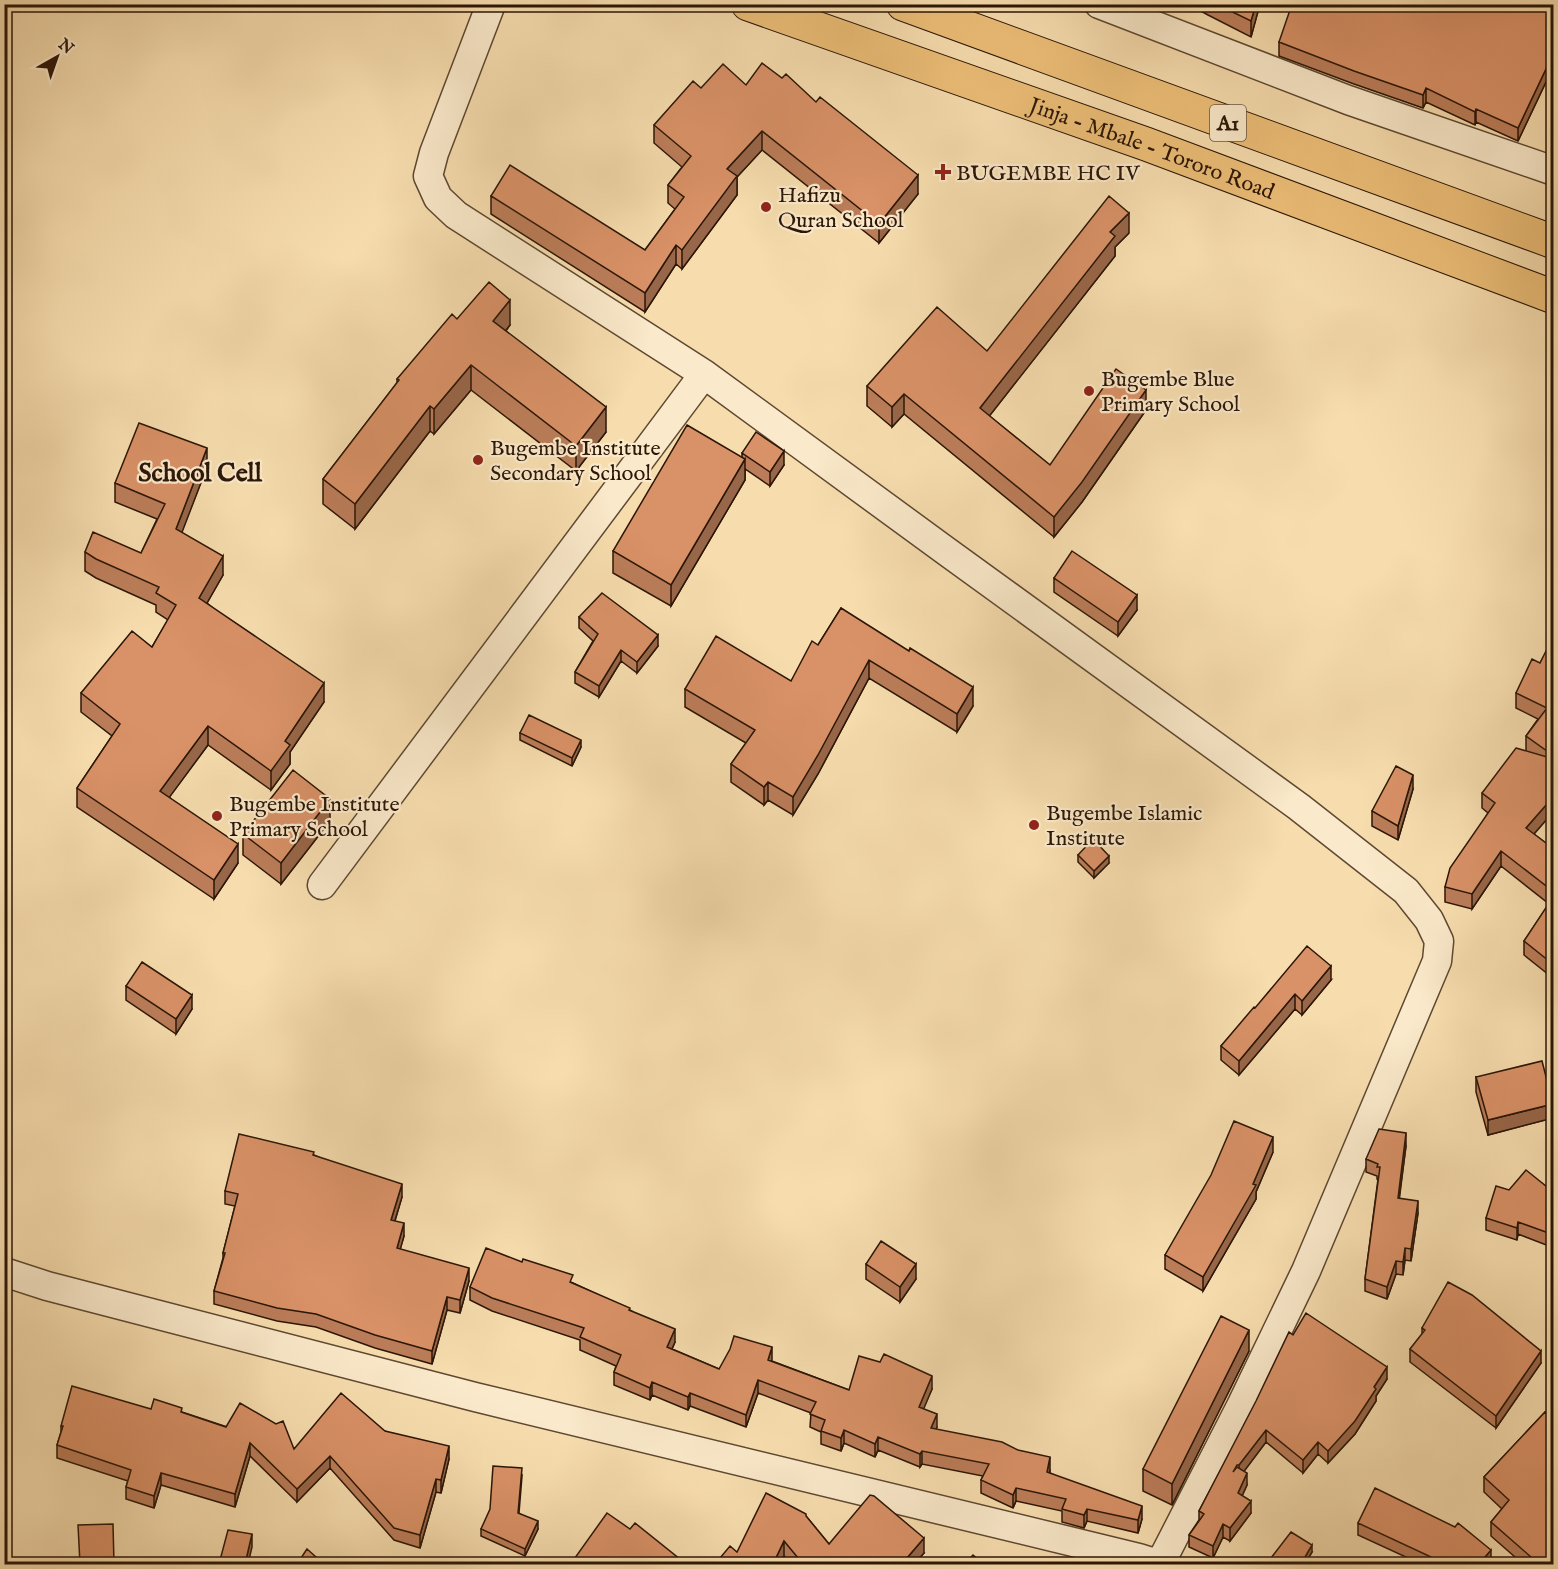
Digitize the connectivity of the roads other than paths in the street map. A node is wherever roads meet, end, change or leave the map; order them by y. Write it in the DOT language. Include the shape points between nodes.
graph roads {
  1 [pos="491,4"];
  2 [pos="748,4"];
  3 [pos="903,4"];
  4 [pos="1099,4"];
  5 [pos="1554,171"];
  6 [pos="1554,242"];
  7 [pos="1554,297"];
  8 [pos="704,374"];
  9 [pos="322,885"];
  10 [pos="4,1272"];
  11 [pos="1147,1563"];
  1 -- 8 [label="street" via="434,153 428,176 438,198 456,215"];
  2 -- 7 [label="highway, Jinja - Mbale - Tororo Road / A1" via="1146,144"];
  3 -- 6 [label="highway, A1"];
  4 -- 5 [label="street" via="1348,100"];
  8 -- 9 [label="street"];
  8 -- 11 [label="street" via="1299,807 1406,891 1429,920 1439,941 1437,961 1306,1271 1241,1406"];
  10 -- 11 [label="street" via="464,1394"];
}
